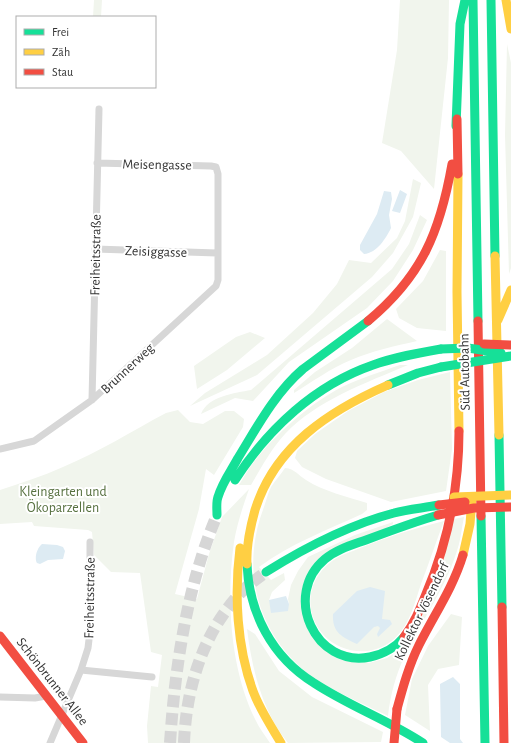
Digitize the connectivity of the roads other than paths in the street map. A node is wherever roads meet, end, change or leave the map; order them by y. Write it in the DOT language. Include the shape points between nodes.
graph roads {
  1 [pos="465,0"];
  2 [pos="473,0"];
  3 [pos="491,0"];
  4 [pos="506,0"];
  5 [pos="511,29"];
  6 [pos="99,109"];
  7 [pos="457,119"];
  8 [pos="97,163"];
  9 [pos="216,167"];
  10 [pos="95,249"];
  11 [pos="217,253"];
  12 [pos="511,290"];
  13 [pos="497,323"];
  14 [pos="511,345"];
  15 [pos="468,348"];
  16 [pos="511,356"];
  17 [pos="92,400"];
  18 [pos="480,445"];
  19 [pos="0,450"];
  20 [pos="511,495"];
  21 [pos="511,501"];
  22 [pos="439,502"];
  23 [pos="511,508"];
  24 [pos="252,524"];
  25 [pos="90,542"];
  26 [pos="266,572"];
  27 [pos="0,636"];
  28 [pos="81,670"];
  29 [pos="152,677"];
  30 [pos="46,696"];
  31 [pos="0,697"];
  32 [pos="61,715"];
  33 [pos="50,743"];
  34 [pos="83,743"];
  35 [pos="281,743"];
  36 [pos="394,743"];
  37 [pos="423,743"];
  38 [pos="485,743"];
  39 [pos="504,743"];
  1 -- 7 [label="main road" via="460,24"];
  2 -- 18 [label="main road, Süd Autobahn"];
  3 -- 13 [label="main road"];
  4 -- 5 [label="main road"];
  6 -- 8 [label="street, Freiheitsstraße"];
  7 -- 15 [label="main road, bridge" via="445,204 430,246 405,284 390,301 355,331 316,359 281,392 267,410 218,495 217,515 240,471 258,448 277,427 322,390 364,368 391,359 441,349"];
  7 -- 23 [label="main road, bridge" via="459,451 455,492 446,535 421,606 407,634 395,646 375,656 361,658 338,654 312,631 305,607 305,595 312,574 327,558 342,549 438,515 474,508"];
  8 -- 9 [label="street, Meisengasse"];
  8 -- 10 [label="street, Freiheitsstraße"];
  9 -- 11 [label="street, Brunnerweg"];
  10 -- 11 [label="street, Zeisiggasse"];
  10 -- 17 [label="street, Freiheitsstraße"];
  11 -- 17 [label="street, Brunnerweg" via="216,286"];
  12 -- 13 [label="main road"];
  13 -- 39 [label="main road"];
  14 -- 15 [label="main road, bridge" via="479,344"];
  15 -- 16 [label="main road, bridge"];
  16 -- 24 [label="main road, bridge" via="441,367 404,378 332,415 305,435 284,456 262,491"];
  17 -- 19 [label="street, Brunnerweg" via="34,441"];
  18 -- 36 [label="main road, Kollektor Vösendorf, bridge" via="474,457 468,537 447,595 405,677 397,709"];
  18 -- 38 [label="main road, Süd Autobahn"];
  20 -- 22 [label="main road, bridge" via="463,496"];
  21 -- 22 [label="main road, bridge"];
  22 -- 26 [label="main road" via="394,513 344,530"];
  24 -- 35 [label="main road" via="243,533 239,553 240,631 253,692"];
  24 -- 37 [label="main road" via="247,553 249,586 260,623 281,655 305,679 329,694 387,720"];
  25 -- 28 [label="street, Freiheitsstraße" via="90,631"];
  27 -- 30 [label="main road, Schönbrunner Allee"];
  28 -- 29 [label="street"];
  28 -- 32 [label="street, Freiheitsstraße"];
  30 -- 31 [label="street"];
  30 -- 32 [label="main road, Schönbrunner Allee"];
  32 -- 33 [label="street, Freiheitsstraße"];
  32 -- 34 [label="main road, Schönbrunner Allee"];
}
